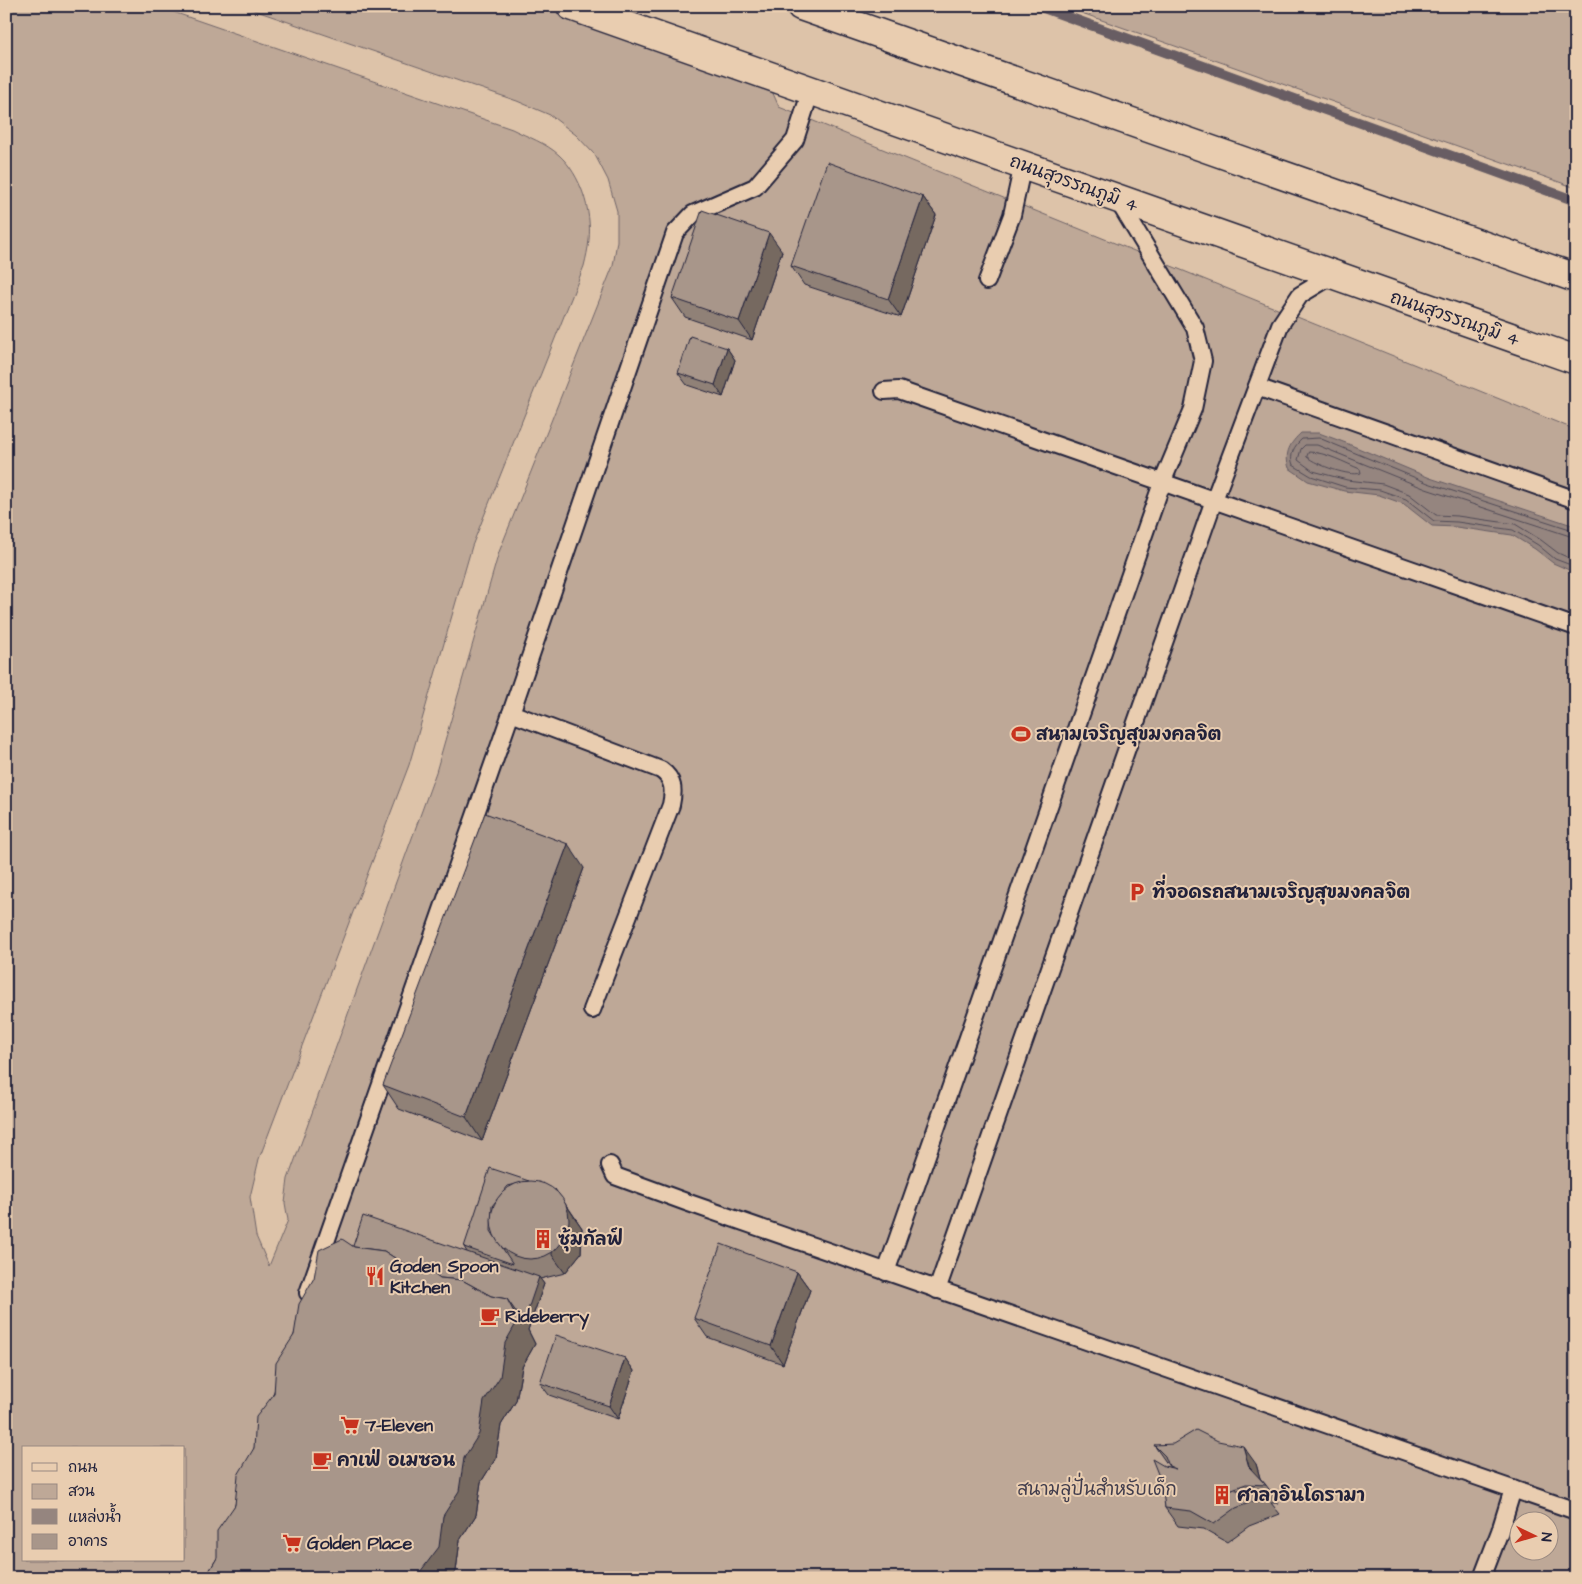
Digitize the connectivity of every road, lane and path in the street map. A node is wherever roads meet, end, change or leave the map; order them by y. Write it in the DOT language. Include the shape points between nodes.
graph roads {
  1 [pos="571,6"];
  2 [pos="801,6"];
  3 [pos="811,90"];
  4 [pos="1023,164"];
  5 [pos="1117,199"];
  6 [pos="1333,275"];
  7 [pos="1576,278"];
  8 [pos="987,281"];
  9 [pos="1576,360"];
  10 [pos="1257,387"];
  11 [pos="884,391"];
  12 [pos="1162,483"];
  13 [pos="1214,500"];
  14 [pos="1576,500"];
  15 [pos="1576,627"];
  16 [pos="510,713"];
  17 [pos="592,1010"];
  18 [pos="610,1165"];
  19 [pos="886,1272"];
  20 [pos="937,1290"];
  21 [pos="308,1293"];
  22 [pos="1513,1489"];
  23 [pos="1576,1511"];
  24 [pos="1482,1578"];
  1 -- 3 [label="street, ถนนสุวรรณภูมิ 4"];
  2 -- 7 [label="street"];
  3 -- 4 [label="street, ถนนสุวรรณภูมิ 4"];
  3 -- 16 [label="lane" via="795,140 755,186 693,214 675,233"];
  4 -- 5 [label="street, ถนนสุวรรณภูมิ 4"];
  4 -- 8 [label="lane" via="1012,215"];
  5 -- 6 [label="street, ถนนสุวรรณภูมิ 4"];
  5 -- 12 [label="lane" via="1195,328 1203,361 1193,409"];
  6 -- 9 [label="street, ถนนสุวรรณภูมิ 4"];
  6 -- 10 [label="lane" via="1300,296 1285,317"];
  10 -- 13 [label="lane"];
  10 -- 14 [label="lane"];
  11 -- 12 [label="lane" via="899,390"];
  12 -- 13 [label="lane"];
  12 -- 19 [label="lane"];
  13 -- 15 [label="lane"];
  13 -- 20 [label="lane"];
  16 -- 17 [label="lane" via="661,770 672,785 671,805"];
  16 -- 21 [label="lane"];
  18 -- 19 [label="lane" via="615,1176"];
  19 -- 20 [label="lane"];
  20 -- 22 [label="lane"];
  22 -- 23 [label="lane"];
  22 -- 24 [label="lane"];
}
